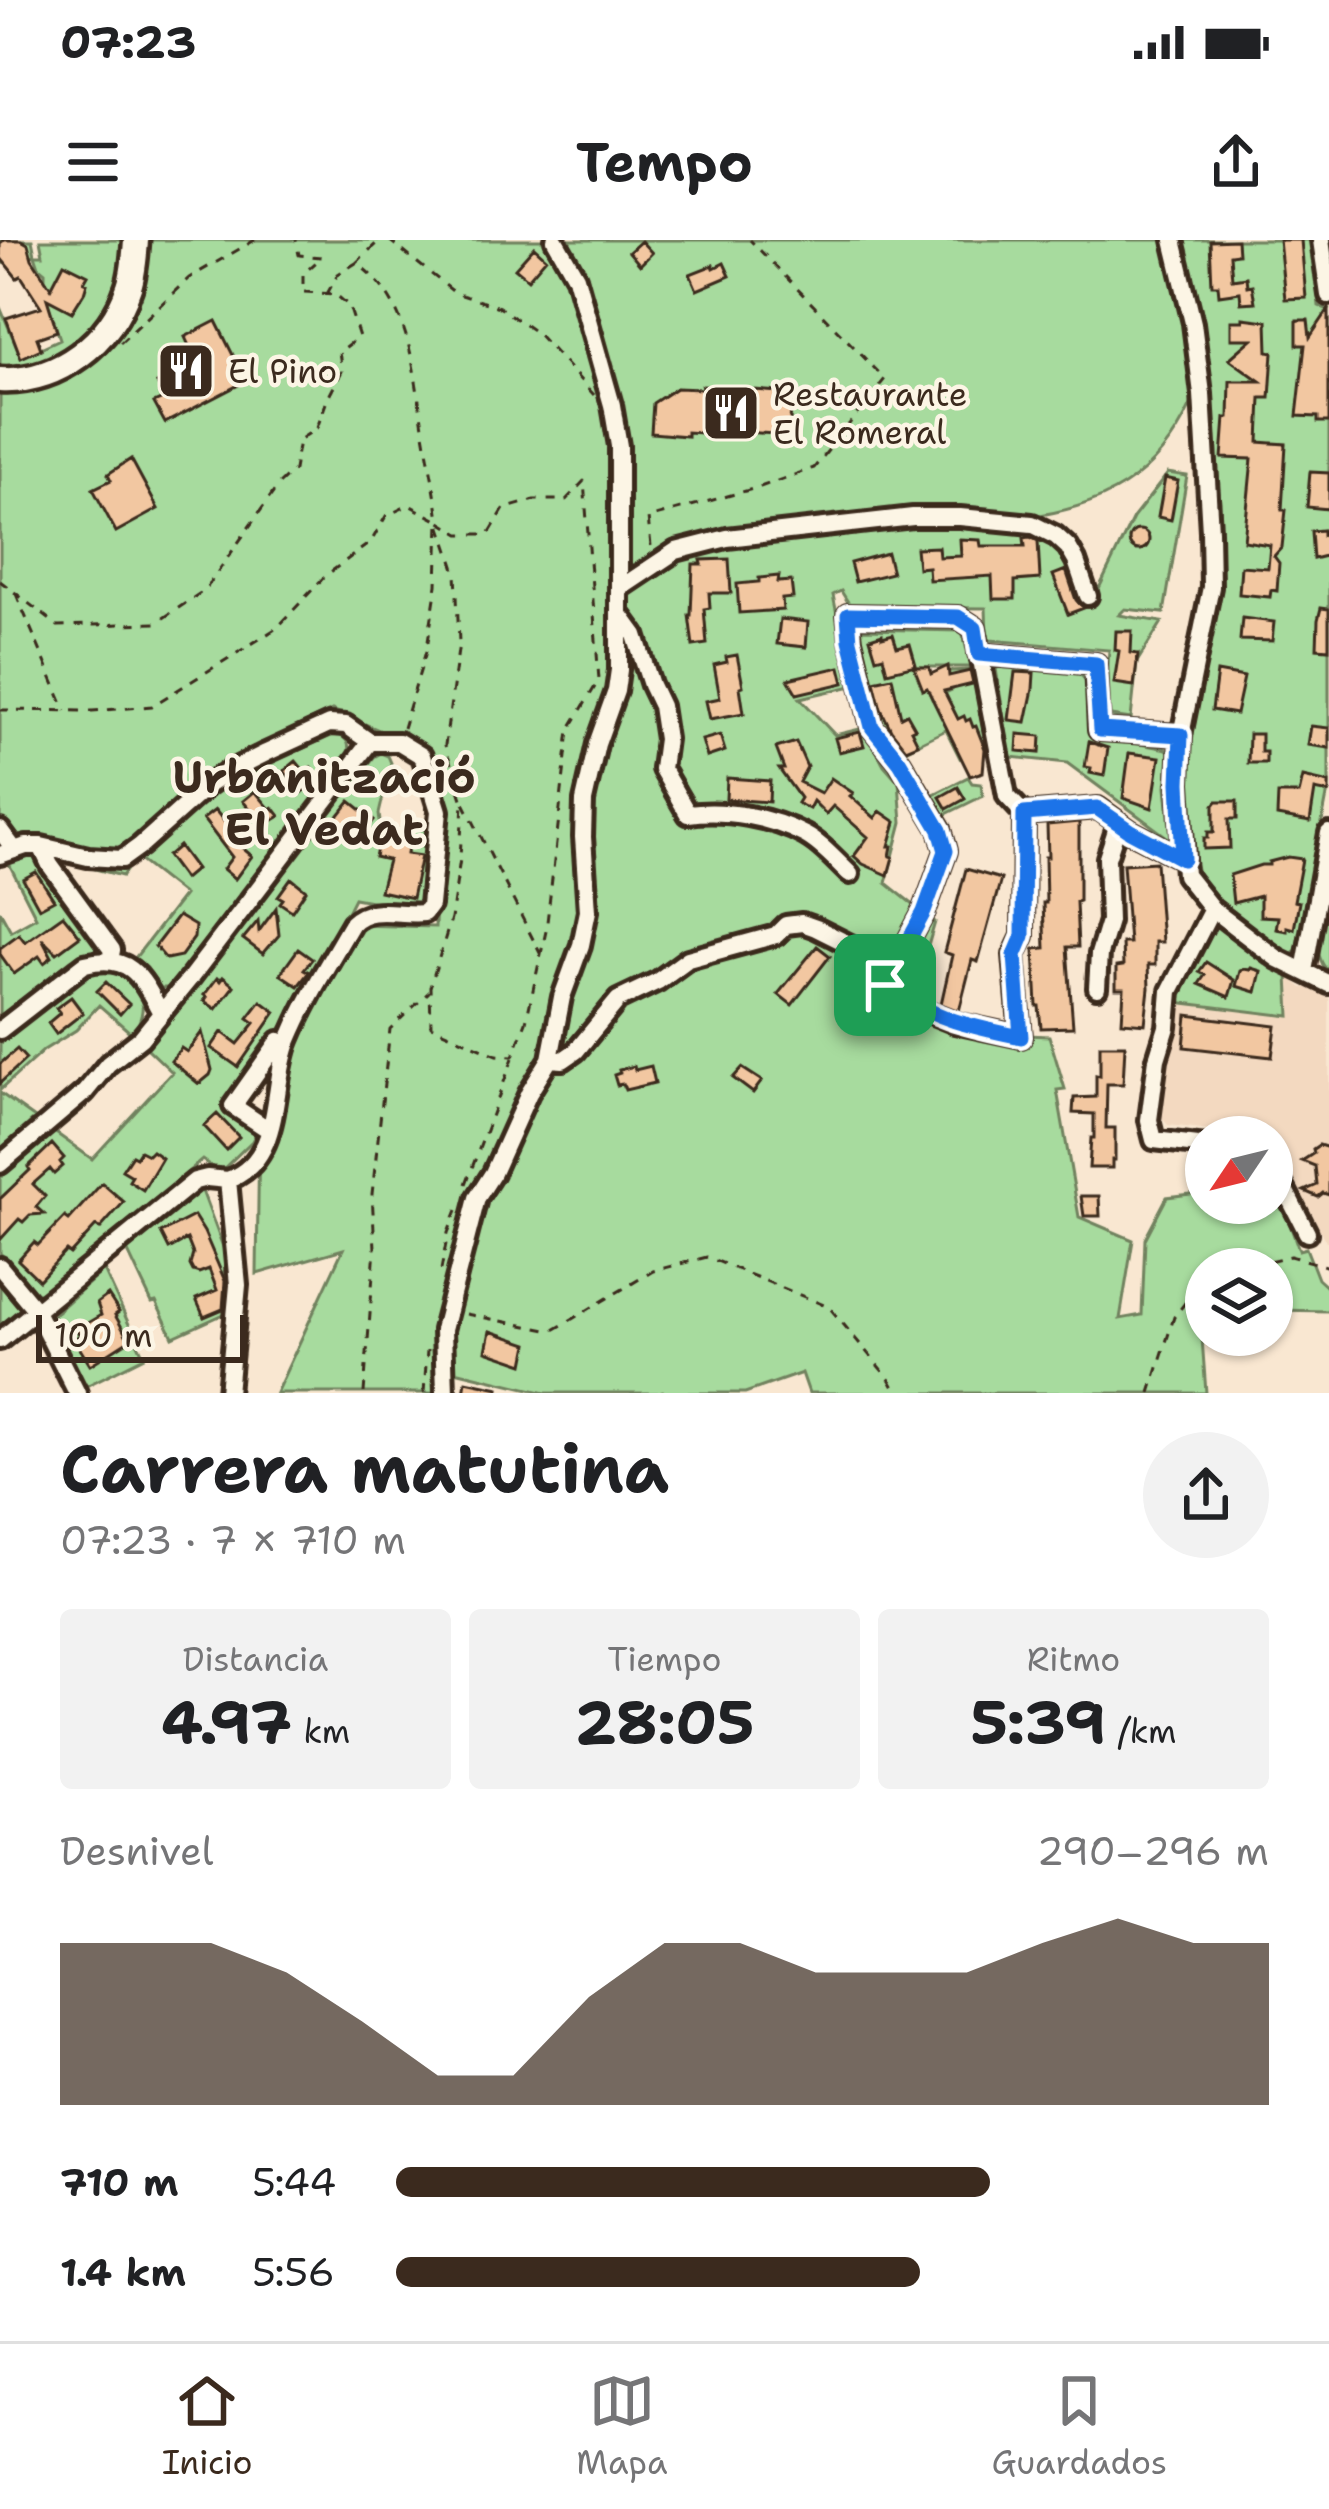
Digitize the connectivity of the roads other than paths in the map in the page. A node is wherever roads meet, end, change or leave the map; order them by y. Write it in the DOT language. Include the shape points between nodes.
graph roads {
  1 [pos="136,240"];
  2 [pos="555,240"];
  3 [pos="1173,240"];
  4 [pos="1321,240"];
  5 [pos="1329,295"];
  6 [pos="0,380"];
  7 [pos="619,590"];
  8 [pos="1088,596"];
  9 [pos="618,612"];
  10 [pos="979,654"];
  11 [pos="1181,735"];
  12 [pos="370,742"];
  13 [pos="1024,814"];
  14 [pos="1118,824"];
  15 [pos="0,830"];
  16 [pos="1329,833"];
  17 [pos="41,846"];
  18 [pos="7,852"];
  19 [pos="1183,859"];
  20 [pos="850,874"];
  21 [pos="1212,909"];
  22 [pos="110,962"];
  23 [pos="1304,971"];
  24 [pos="1329,984"];
  25 [pos="885,985"];
  26 [pos="1097,988"];
  27 [pos="160,1011"];
  28 [pos="0,1030"];
  29 [pos="287,1044"];
  30 [pos="550,1059"];
  31 [pos="269,1130"];
  32 [pos="1185,1143"];
  33 [pos="0,1164"];
  34 [pos="228,1180"];
  35 [pos="1293,1205"];
  36 [pos="1307,1233"];
  37 [pos="0,1267"];
  38 [pos="35,1310"];
  39 [pos="0,1340"];
  40 [pos="77,1393"];
  41 [pos="228,1393"];
  42 [pos="445,1393"];
  1 -- 6 [label="street" via="130,286 96,344 33,379"];
  2 -- 7 [label="street" via="575,277 612,405"];
  3 -- 11 [label="street" via="1193,322 1210,531 1210,587"];
  4 -- 5 [label="street"];
  7 -- 8 [label="street" via="676,551 727,538 960,517 1032,524 1056,536"];
  7 -- 9 [label="street"];
  9 -- 20 [label="street" via="661,706 662,770 688,814 782,824"];
  9 -- 30 [label="street" via="616,691 584,801 588,911"];
  10 -- 11 [label="street" via="1096,664 1100,730"];
  10 -- 13 [label="street" via="1007,796"];
  10 -- 25 [label="street" via="975,628 958,617 848,615 872,727 900,762 946,851"];
  11 -- 19 [label="street"];
  12 -- 17 [label="street" via="346,725 328,724 266,753 207,786 122,859"];
  12 -- 27 [label="street"];
  12 -- 29 [label="street" via="398,742 422,756 439,811 430,905 424,913 361,914"];
  13 -- 14 [label="street" via="1097,808"];
  13 -- 25 [label="street" via="1023,936 1015,955 1021,1037 955,1023"];
  14 -- 19 [label="street"];
  14 -- 26 [label="street" via="1107,858 1109,921"];
  15 -- 18 [label="street"];
  16 -- 23 [label="street"];
  17 -- 18 [label="street"];
  17 -- 22 [label="street" via="112,950"];
  19 -- 21 [label="street" via="1185,875"];
  21 -- 23 [label="street"];
  21 -- 32 [label="street" via="1170,991 1149,1120 1154,1140"];
  22 -- 27 [label="street" via="142,976"];
  22 -- 28 [label="street" via="85,964"];
  23 -- 24 [label="street"];
  25 -- 30 [label="street" via="850,945 802,923 786,925 776,935 688,959 618,1000 576,1052"];
  27 -- 33 [label="street" via="85,1092"];
  29 -- 31 [label="street"];
  29 -- 31 [label="street" via="280,1041 232,1106"];
  30 -- 42 [label="street" via="477,1198 443,1330"];
  31 -- 34 [label="street" via="251,1168"];
  34 -- 38 [label="street" via="195,1181"];
  34 -- 41 [label="street" via="238,1286"];
  35 -- 36 [label="street"];
  37 -- 38 [label="street"];
  38 -- 39 [label="street"];
  38 -- 40 [label="street"];
}
